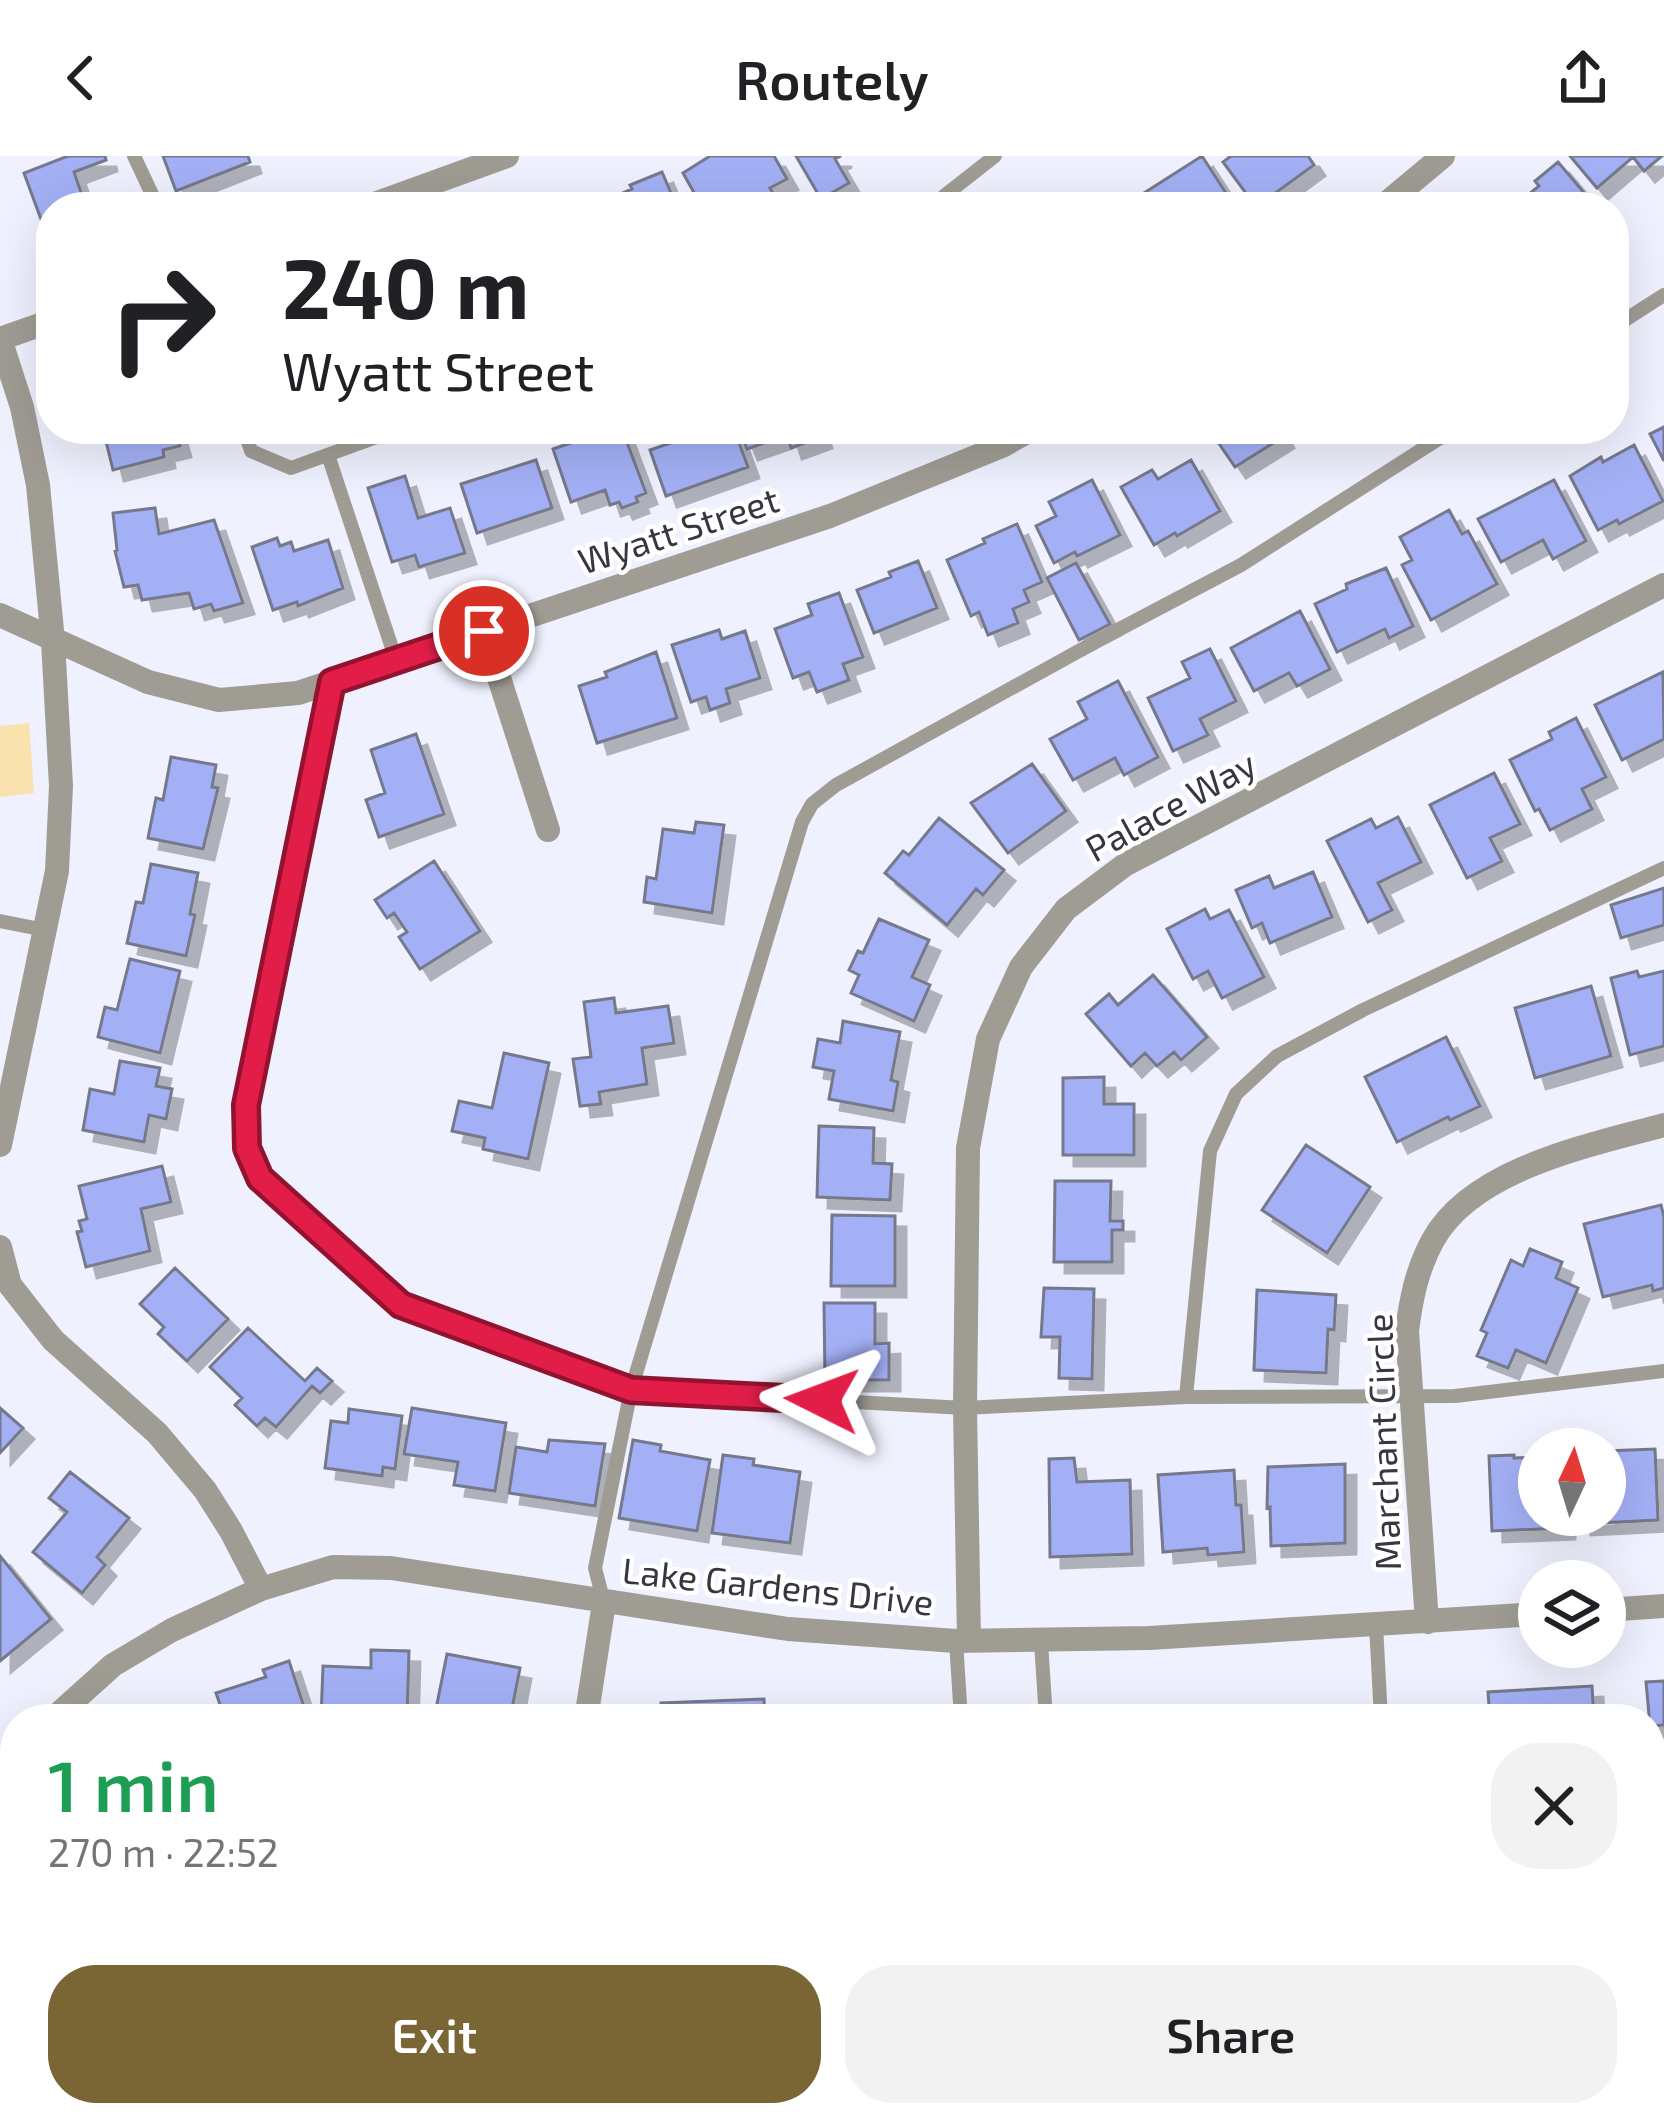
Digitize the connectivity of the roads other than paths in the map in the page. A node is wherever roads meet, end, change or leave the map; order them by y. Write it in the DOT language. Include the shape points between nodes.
graph roads {
  1 [pos="134,156"];
  2 [pos="507,156"];
  3 [pos="995,156"];
  4 [pos="1443,156"];
  5 [pos="151,192"];
  6 [pos="407,192"];
  7 [pos="949,192"];
  8 [pos="1400,192"];
  9 [pos="1664,295"];
  10 [pos="1629,317"];
  11 [pos="36,326"];
  12 [pos="0,339"];
  13 [pos="249,444"];
  14 [pos="358,444"];
  15 [pos="1005,444"];
  16 [pos="1431,444"];
  17 [pos="328,455"];
  18 [pos="1664,585"];
  19 [pos="0,615"];
  20 [pos="484,631"];
  21 [pos="53,641"];
  22 [pos="396,661"];
  23 [pos="332,682"];
  24 [pos="548,830"];
  25 [pos="1664,868"];
  26 [pos="0,921"];
  27 [pos="45,930"];
  28 [pos="1664,1125"];
  29 [pos="1,1131"];
  30 [pos="0,1247"];
  31 [pos="1664,1371"];
  32 [pos="631,1390"];
  33 [pos="1410,1396"];
  34 [pos="1186,1397"];
  35 [pos="965,1408"];
  36 [pos="261,1588"];
  37 [pos="604,1603"];
  38 [pos="1664,1606"];
  39 [pos="1626,1609"];
  40 [pos="1518,1616"];
  41 [pos="1427,1622"];
  42 [pos="1376,1625"];
  43 [pos="962,1641"];
  44 [pos="1041,1642"];
  45 [pos="69,1704"];
  46 [pos="588,1704"];
  47 [pos="961,1704"];
  48 [pos="1045,1704"];
  49 [pos="1380,1704"];
  1 -- 5 [label="lane"];
  2 -- 6 [label="street"];
  3 -- 7 [label="lane"];
  4 -- 8 [label="street"];
  9 -- 10 [label="lane"];
  11 -- 12 [label="street"];
  12 -- 21 [label="street" via="38,484"];
  13 -- 17 [label="lane" via="291,468"];
  14 -- 17 [label="lane"];
  15 -- 20 [label="street, Wyatt Street" via="830,516"];
  16 -- 32 [label="lane" via="1241,565 812,804"];
  17 -- 22 [label="lane"];
  18 -- 35 [label="street, Palace Way" via="1126,864 1066,909 1021,967 988,1039 968,1148"];
  19 -- 21 [label="street, Wyatt Street"];
  20 -- 22 [label="street, Wyatt Street"];
  20 -- 24 [label="street"];
  21 -- 23 [label="street, Wyatt Street" via="148,682 219,700"];
  21 -- 27 [label="street" via="61,786"];
  22 -- 23 [label="street, Wyatt Street"];
  23 -- 32 [label="lane" via="246,1105 247,1148 260,1178 401,1305"];
  25 -- 34 [label="lane" via="1277,1055 1236,1094 1210,1151"];
  26 -- 27 [label="lane"];
  27 -- 29 [label="street"];
  28 -- 33 [label="street, Marchant Circle" via="1561,1154 1470,1198 1434,1238 1413,1289"];
  30 -- 36 [label="street" via="10,1285 52,1340 158,1433 205,1490"];
  31 -- 33 [label="lane"];
  32 -- 35 [label="lane"];
  32 -- 37 [label="lane" via="595,1568"];
  33 -- 34 [label="lane"];
  33 -- 41 [label="street, Marchant Circle"];
  34 -- 35 [label="lane"];
  35 -- 43 [label="street, Palace Way"];
  36 -- 37 [label="street, Lake Gardens Drive" via="333,1567 391,1568"];
  36 -- 45 [label="street, Lake Gardens Drive" via="113,1665"];
  37 -- 43 [label="street, Lake Gardens Drive" via="788,1629"];
  37 -- 46 [label="street"];
  38 -- 39 [label="street"];
  40 -- 41 [label="street, Lake Gardens Drive"];
  41 -- 42 [label="street, Lake Gardens Drive"];
  42 -- 44 [label="street, Lake Gardens Drive"];
  42 -- 49 [label="lane"];
  43 -- 44 [label="street, Lake Gardens Drive"];
  43 -- 47 [label="lane"];
  44 -- 48 [label="lane"];
}
